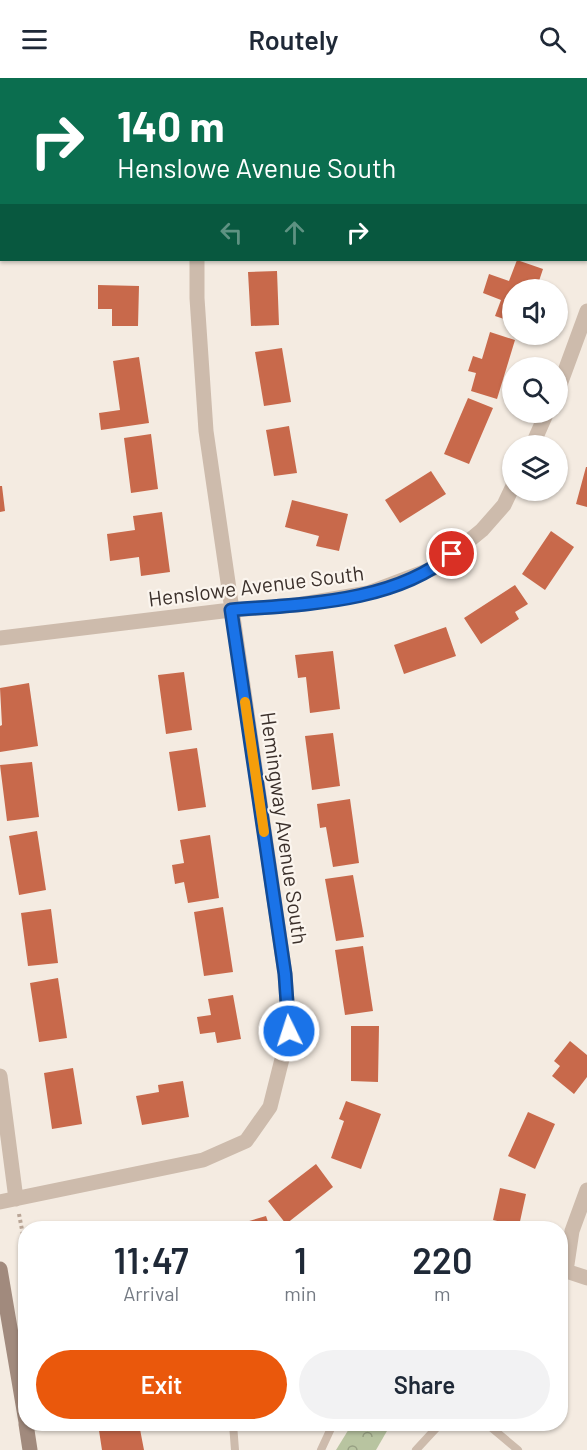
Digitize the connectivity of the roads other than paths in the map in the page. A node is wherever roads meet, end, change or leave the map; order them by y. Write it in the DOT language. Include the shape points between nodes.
graph roads {
  1 [pos="197,261"];
  2 [pos="587,311"];
  3 [pos="568,363"];
  4 [pos="506,501"];
  5 [pos="231,610"];
  6 [pos="0,638"];
  7 [pos="0,1076"];
  8 [pos="587,1190"];
  9 [pos="16,1199"];
  10 [pos="0,1202"];
  11 [pos="568,1257"];
  12 [pos="0,1269"];
  13 [pos="568,1271"];
  14 [pos="587,1278"];
  15 [pos="18,1376"];
  16 [pos="27,1431"];
  17 [pos="233,1431"];
  18 [pos="330,1431"];
  19 [pos="434,1431"];
  20 [pos="496,1431"];
  21 [pos="30,1450"];
  22 [pos="235,1450"];
  23 [pos="321,1450"];
  24 [pos="416,1450"];
  25 [pos="518,1450"];
  1 -- 5 [label="street, Hemingway Avenue South" via="206,431"];
  2 -- 3 [label="street"];
  4 -- 5 [label="street, Henslowe Avenue South" via="482,530 437,567 368,593 297,605"];
  5 -- 6 [label="street, Henslowe Avenue South"];
  5 -- 9 [label="street, Hemingway Avenue South" via="285,974 289,1031 270,1107 246,1142 203,1160"];
  7 -- 9 [label="street"];
  8 -- 11 [label="street" via="572,1231"];
  9 -- 10 [label="street, Hemingway Avenue South"];
  12 -- 15 [label="main road"];
  13 -- 14 [label="street"];
  16 -- 21 [label="main road"];
  17 -- 22 [label="lane"];
  18 -- 23 [label="lane"];
  19 -- 24 [label="lane"];
  20 -- 25 [label="lane"];
}
